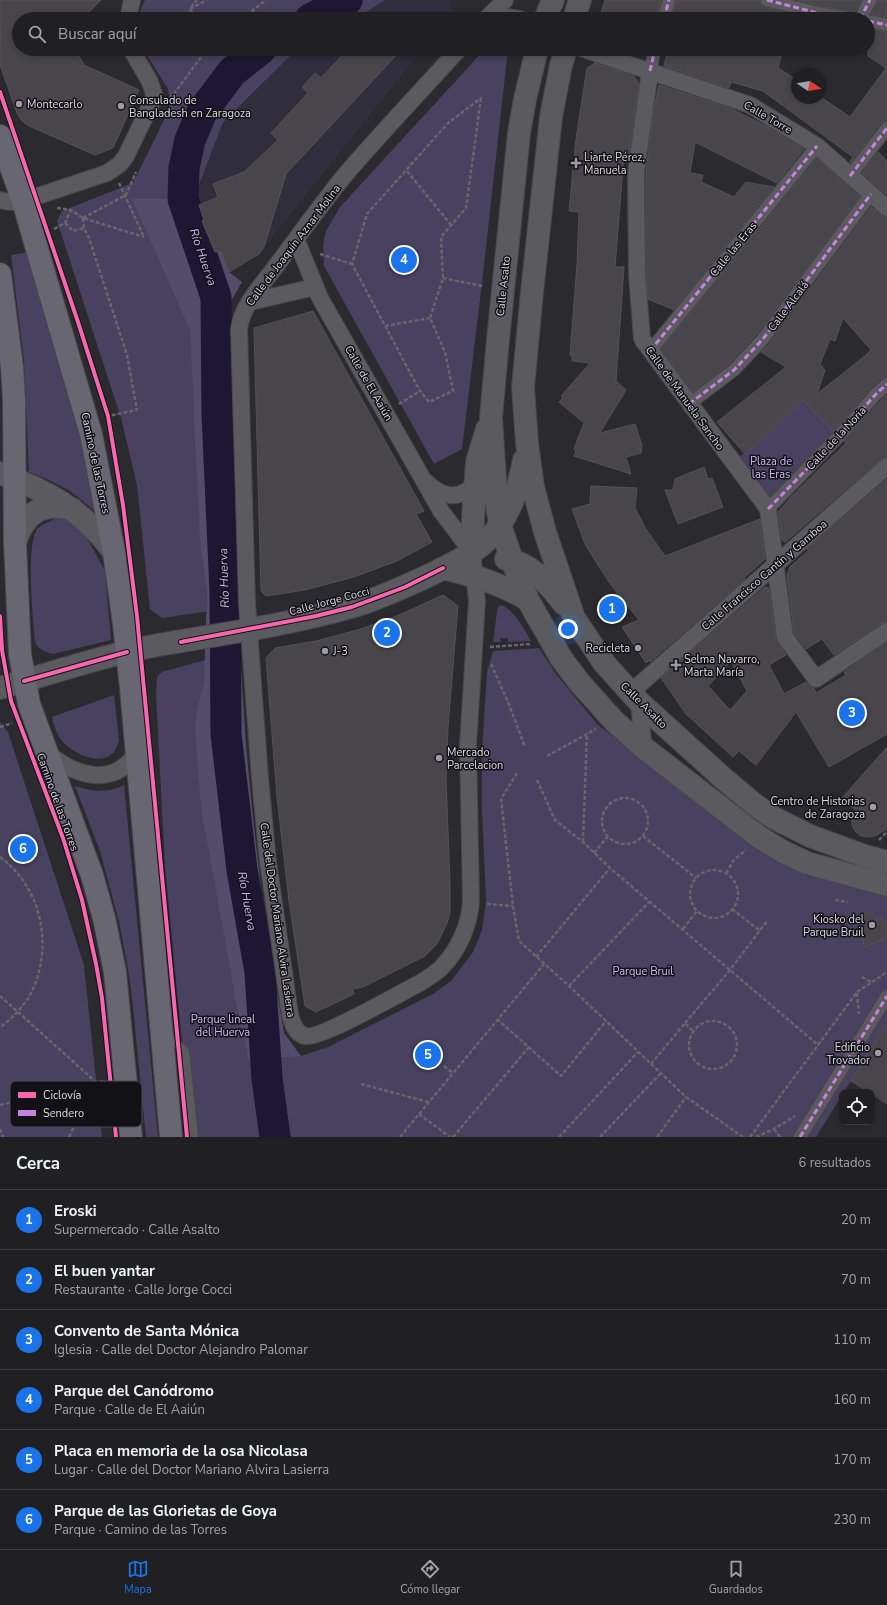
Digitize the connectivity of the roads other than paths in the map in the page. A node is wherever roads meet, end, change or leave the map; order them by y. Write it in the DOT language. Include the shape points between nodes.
graph roads {
  1 [pos="132,0"];
  2 [pos="505,0"];
  3 [pos="553,0"];
  4 [pos="580,0"];
  5 [pos="669,0"];
  6 [pos="767,0"];
  7 [pos="870,0"];
  8 [pos="129,12"];
  9 [pos="493,12"];
  10 [pos="548,12"];
  11 [pos="576,12"];
  12 [pos="666,12"];
  13 [pos="812,12"];
  14 [pos="864,12"];
  15 [pos="875,22"];
  16 [pos="887,25"];
  17 [pos="135,56"];
  18 [pos="453,56"];
  19 [pos="535,56"];
  20 [pos="561,56"];
  21 [pos="604,56"];
  22 [pos="653,56"];
  23 [pos="650,71"];
  24 [pos="887,128"];
  25 [pos="0,136"];
  26 [pos="817,146"];
  27 [pos="850,176"];
  28 [pos="871,194"];
  29 [pos="0,200"];
  30 [pos="23,201"];
  31 [pos="887,208"];
  32 [pos="296,239"];
  33 [pos="0,274"];
  34 [pos="315,287"];
  35 [pos="250,302"];
  36 [pos="650,351"];
  37 [pos="887,384"];
  38 [pos="689,404"];
  39 [pos="492,417"];
  40 [pos="527,443"];
  41 [pos="887,466"];
  42 [pos="8,476"];
  43 [pos="424,479"];
  44 [pos="474,485"];
  45 [pos="72,509"];
  46 [pos="768,509"];
  47 [pos="500,525"];
  48 [pos="15,543"];
  49 [pos="114,552"];
  50 [pos="472,552"];
  51 [pos="512,560"];
  52 [pos="776,564"];
  53 [pos="443,568"];
  54 [pos="476,577"];
  55 [pos="528,600"];
  56 [pos="574,618"];
  57 [pos="244,630"];
  58 [pos="887,631"];
  59 [pos="127,652"];
  60 [pos="24,681"];
  61 [pos="0,688"];
  62 [pos="637,693"];
  63 [pos="644,748"];
  64 [pos="46,752"];
  65 [pos="136,754"];
  66 [pos="887,862"];
  67 [pos="887,885"];
  68 [pos="887,996"];
  69 [pos="161,1031"];
  70 [pos="126,1081"];
  71 [pos="130,1127"];
  72 [pos="131,1137"];
  73 [pos="171,1137"];
  74 [pos="194,1137"];
  75 [pos="800,1137"];
  1 -- 8 [label="street"];
  2 -- 9 [label="street"];
  3 -- 10 [label="main road"];
  4 -- 11 [label="main road"];
  5 -- 12 [label="street"];
  6 -- 13 [label="street"];
  7 -- 14 [label="street"];
  15 -- 16 [label="street"];
  17 -- 30 [label="street" via="154,94 120,164 107,173"];
  18 -- 32 [label="street, Calle de Joaquín Aznar Molina" via="345,175"];
  19 -- 39 [label="main road, Calle Asalto" via="519,133"];
  20 -- 40 [label="main road, Calle Asalto" via="550,117 523,387"];
  21 -- 23 [label="street, Calle Torre"];
  22 -- 23 [label="street"];
  23 -- 26 [label="street, Calle Torre" via="750,105"];
  23 -- 36 [label="street, Calle de Manuela Sancho" via="636,172 637,275 642,340"];
  24 -- 27 [label="street"];
  25 -- 30 [label="main road, Camino de las Torres"];
  26 -- 27 [label="street, Calle Torre"];
  26 -- 36 [label="street, Calle las Eras"];
  27 -- 28 [label="street, Calle Torre"];
  28 -- 31 [label="street, Calle Torre"];
  28 -- 38 [label="street, Calle Alcalá" via="763,339 734,370"];
  29 -- 30 [label="street"];
  30 -- 49 [label="main road, Camino de las Torres" via="92,434"];
  32 -- 34 [label="street, Calle de El Aaiún"];
  32 -- 35 [label="street, Calle de Joaquín Aznar Molina"];
  33 -- 42 [label="main road, Camino de las Torres" via="14,399"];
  34 -- 35 [label="street"];
  34 -- 43 [label="street, Calle de El Aaiún"];
  35 -- 57 [label="street, Calle de Joaquín Aznar Molina" via="240,320 239,329 247,603"];
  36 -- 38 [label="street, Calle de Manuela Sancho"];
  37 -- 46 [label="street, Calle de la Noria"];
  38 -- 46 [label="street, Calle de Manuela Sancho"];
  39 -- 44 [label="main road" via="477,462"];
  39 -- 47 [label="main road, Calle Asalto"];
  40 -- 47 [label="main road, Calle Asalto" via="518,490"];
  40 -- 56 [label="main road, Calle Asalto" via="533,487 545,532"];
  41 -- 52 [label="street, Calle Francisco Cantín y Gamboa"];
  42 -- 45 [label="main road" via="50,495"];
  42 -- 48 [label="main road, Camino de las Torres"];
  43 -- 44 [label="street, Calle de El Aaiún" via="449,496 462,495"];
  43 -- 50 [label="street, Calle de El Aaiún" via="441,511"];
  44 -- 50 [label="main road"];
  45 -- 48 [label="main road" via="60,506 38,510 24,523"];
  45 -- 49 [label="main road" via="99,532"];
  46 -- 52 [label="street, Calle de Manuela Sancho"];
  47 -- 50 [label="main road, Calle Asalto"];
  47 -- 51 [label="main road, Calle Asalto"];
  48 -- 60 [label="main road, Camino de las Torres" via="18,644"];
  49 -- 59 [label="main road, Camino de las Torres"];
  50 -- 51 [label="main road"];
  50 -- 53 [label="main road, Calle Jorge Cocci"];
  50 -- 54 [label="street, Calle del Doctor Mariano Alvira Lasierra"];
  51 -- 55 [label="main road, Calle Asalto"];
  51 -- 56 [label="main road" via="530,568 547,583"];
  52 -- 58 [label="street, Calle de Manuela Sancho" via="785,636 816,678"];
  52 -- 62 [label="street, Calle Francisco Cantín y Gamboa"];
  53 -- 54 [label="main road"];
  53 -- 57 [label="main road, Calle Jorge Cocci" via="405,587 352,607"];
  54 -- 55 [label="main road"];
  54 -- 57 [label="street, Calle del Doctor Mariano Alvira Lasierra" via="477,601 468,745 471,900 466,926 448,960 433,974 330,1029 310,1036 304,1036 295,1029 290,1014 268,862"];
  55 -- 63 [label="main road, Calle Asalto" via="561,658 579,682 614,721"];
  56 -- 62 [label="main road, Calle Asalto" via="604,663"];
  57 -- 59 [label="main road, Calle Jorge Cocci"];
  59 -- 60 [label="main road"];
  59 -- 65 [label="main road, Camino de las Torres"];
  60 -- 61 [label="main road"];
  60 -- 64 [label="main road, Camino de las Torres" via="29,704"];
  62 -- 63 [label="street"];
  62 -- 66 [label="main road, Calle Asalto" via="724,779 774,818 810,836"];
  63 -- 67 [label="main road, Calle Asalto" via="759,837 782,851 807,863"];
  64 -- 65 [label="street, Camino de las Torres" via="76,771 98,775 118,771"];
  64 -- 70 [label="main road, Camino de las Torres" via="92,875 112,950"];
  65 -- 69 [label="main road, Camino de las Torres"];
  68 -- 75 [label="street"];
  69 -- 73 [label="main road, Camino de las Torres"];
  69 -- 74 [label="lane" via="185,1050"];
  71 -- 72 [label="main road, Camino de las Torres"];
}
